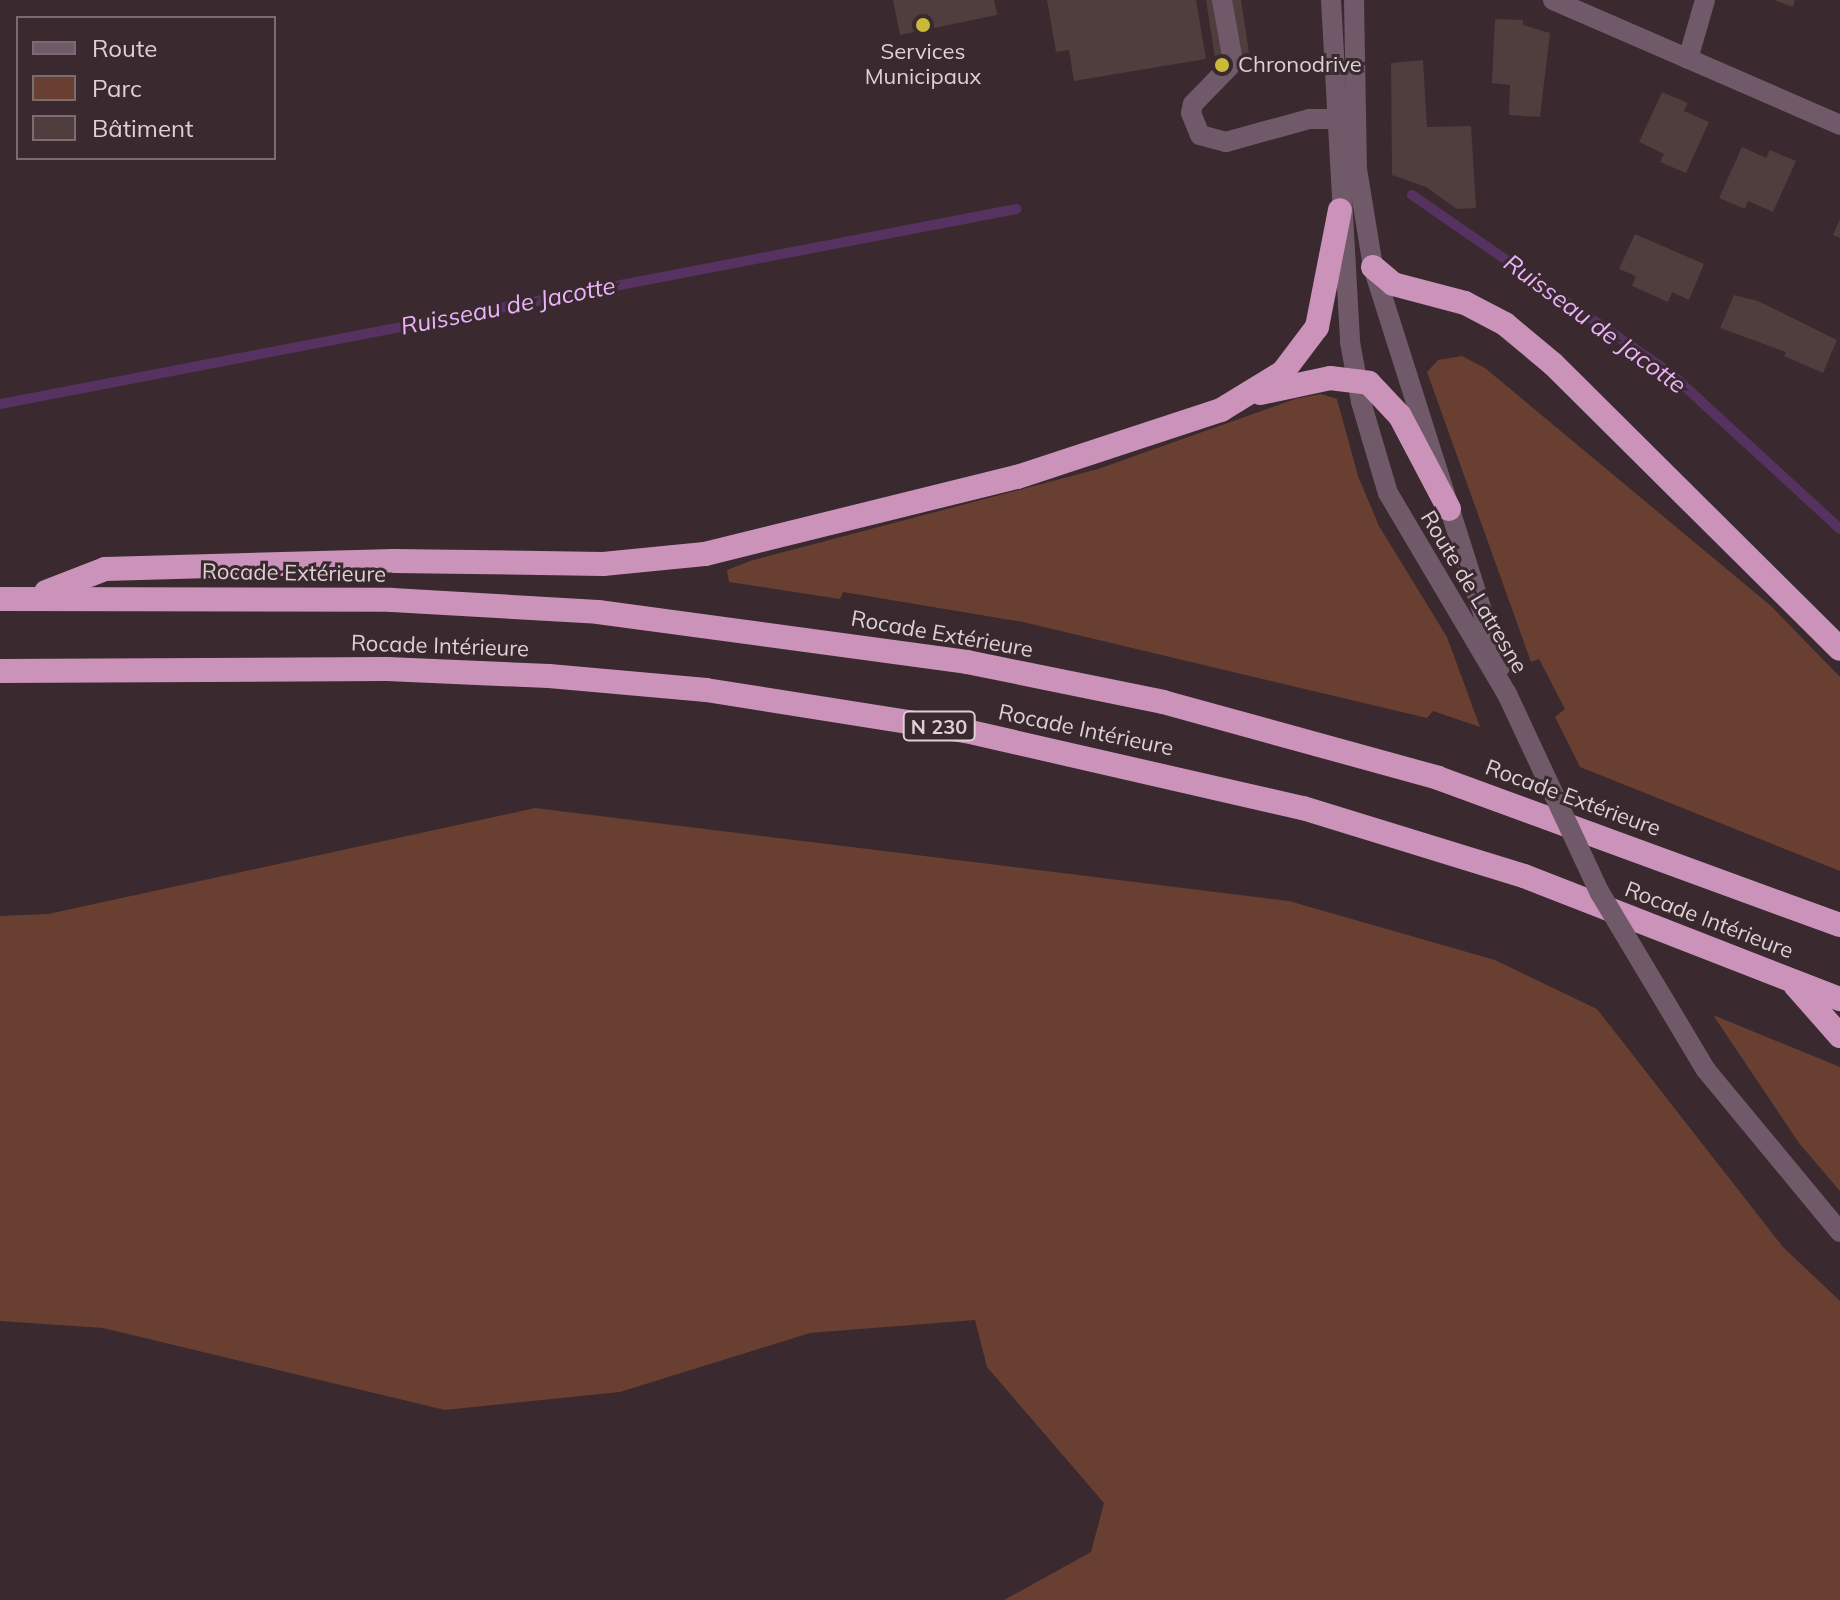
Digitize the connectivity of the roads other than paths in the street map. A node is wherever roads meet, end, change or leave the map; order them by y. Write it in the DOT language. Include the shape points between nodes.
graph roads {
  1 [pos="1222,0"];
  2 [pos="1331,0"];
  3 [pos="1354,0"];
  4 [pos="1553,0"];
  5 [pos="1705,0"];
  6 [pos="1688,59"];
  7 [pos="1336,119"];
  8 [pos="1840,125"];
  9 [pos="1340,210"];
  10 [pos="1373,267"];
  11 [pos="1357,380"];
  12 [pos="1253,394"];
  13 [pos="1449,509"];
  14 [pos="33,596"];
  15 [pos="0,599"];
  16 [pos="1840,649"];
  17 [pos="0,671"];
  18 [pos="1507,694"];
  19 [pos="1840,925"];
  20 [pos="1791,980"];
  21 [pos="1840,999"];
  22 [pos="1840,1036"];
  23 [pos="1840,1232"];
  1 -- 7 [label="street" via="1232,56 1229,67 1193,104 1200,135 1226,142 1309,119"];
  2 -- 7 [label="street, Route de Latresne"];
  3 -- 10 [label="street, Route de Latresne" via="1357,169"];
  4 -- 6 [label="street"];
  5 -- 6 [label="street"];
  6 -- 8 [label="street"];
  7 -- 9 [label="street, Route de Latresne"];
  9 -- 11 [label="street, Route de Latresne"];
  9 -- 12 [label="highway" via="1317,327 1297,358"];
  10 -- 13 [label="street, Route de Latresne"];
  10 -- 16 [label="highway" via="1393,284 1465,303 1517,334"];
  11 -- 12 [label="highway" via="1330,378"];
  11 -- 13 [label="highway" via="1391,401"];
  11 -- 18 [label="street, Route de Latresne" via="1388,493"];
  12 -- 14 [label="highway" via="1156,433 1017,477 705,554 603,564 394,561 105,569"];
  13 -- 18 [label="street, Route de Latresne"];
  14 -- 15 [label="highway, Rocade Extérieure"];
  14 -- 19 [label="highway, Rocade Extérieure" via="392,600 598,612 967,662 1163,702 1438,778"];
  17 -- 20 [label="highway, Rocade Intérieure / N 230" via="387,669 549,676 706,690 966,731 1303,808 1524,876"];
  18 -- 23 [label="street, bridge" via="1600,893 1706,1070"];
  20 -- 21 [label="highway, Rocade Intérieure / N 230"];
  20 -- 22 [label="highway"];
}
